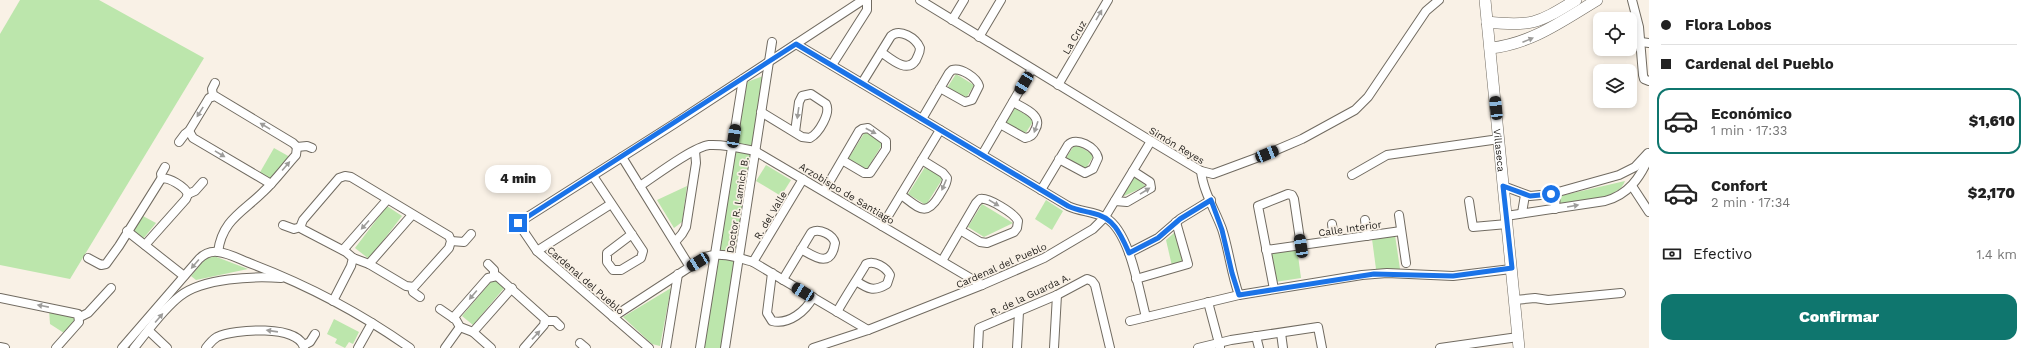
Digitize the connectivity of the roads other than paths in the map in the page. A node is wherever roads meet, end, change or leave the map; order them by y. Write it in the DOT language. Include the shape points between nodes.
graph roads {
  1 [pos="863,0"];
  2 [pos="867,0"];
  3 [pos="964,0"];
  4 [pos="1001,0"];
  5 [pos="1108,0"];
  6 [pos="1440,0"];
  7 [pos="1485,0"];
  8 [pos="1576,0"];
  9 [pos="1597,0"];
  10 [pos="1632,0"];
  11 [pos="923,1"];
  12 [pos="952,20"];
  13 [pos="1487,22"];
  14 [pos="979,37"];
  15 [pos="772,42"];
  16 [pos="1645,42"];
  17 [pos="796,44"];
  18 [pos="1490,48"];
  19 [pos="881,52"];
  20 [pos="769,62"];
  21 [pos="832,65"];
  22 [pos="1032,69"];
  23 [pos="743,79"];
  24 [pos="1649,81"];
  25 [pos="216,83"];
  26 [pos="862,83"];
  27 [pos="1058,85"];
  28 [pos="940,88"];
  29 [pos="213,96"];
  30 [pos="1013,102"];
  31 [pos="761,112"];
  32 [pos="922,119"];
  33 [pos="1000,124"];
  34 [pos="940,130"];
  35 [pos="189,131"];
  36 [pos="795,132"];
  37 [pos="1499,139"];
  38 [pos="1151,141"];
  39 [pos="179,142"];
  40 [pos="297,147"];
  41 [pos="732,147"];
  42 [pos="312,148"];
  43 [pos="695,151"];
  44 [pos="755,151"];
  45 [pos="1649,153"];
  46 [pos="982,155"];
  47 [pos="622,157"];
  48 [pos="1649,157"];
  49 [pos="1059,159"];
  50 [pos="842,160"];
  51 [pos="922,160"];
  52 [pos="164,167"];
  53 [pos="1201,170"];
  54 [pos="1133,171"];
  55 [pos="1627,172"];
  56 [pos="1352,175"];
  57 [pos="593,176"];
  58 [pos="162,178"];
  59 [pos="804,179"];
  60 [pos="203,182"];
  61 [pos="271,184"];
  62 [pos="1634,184"];
  63 [pos="640,186"];
  64 [pos="1503,186"];
  65 [pos="1041,190"];
  66 [pos="824,191"];
  67 [pos="1556,192"];
  68 [pos="188,194"];
  69 [pos="901,195"];
  70 [pos="1525,195"];
  71 [pos="388,200"];
  72 [pos="1211,200"];
  73 [pos="1115,201"];
  74 [pos="1469,201"];
  75 [pos="611,204"];
  76 [pos="1555,210"];
  77 [pos="1649,212"];
  78 [pos="1522,213"];
  79 [pos="412,215"];
  80 [pos="1399,215"];
  81 [pos="1105,217"];
  82 [pos="1365,220"];
  83 [pos="1507,220"];
  84 [pos="1176,222"];
  85 [pos="1332,224"];
  86 [pos="284,225"];
  87 [pos="882,226"];
  88 [pos="301,227"];
  89 [pos="960,230"];
  90 [pos="127,231"];
  91 [pos="1401,231"];
  92 [pos="471,234"];
  93 [pos="632,234"];
  94 [pos="1367,236"];
  95 [pos="1334,240"];
  96 [pos="451,241"];
  97 [pos="675,242"];
  98 [pos="145,245"];
  99 [pos="1301,246"];
  100 [pos="801,249"];
  101 [pos="343,250"];
  102 [pos="1266,250"];
  103 [pos="537,251"];
  104 [pos="218,252"];
  105 [pos="1129,253"];
  106 [pos="715,255"];
  107 [pos="88,258"];
  108 [pos="353,258"];
  109 [pos="739,258"];
  110 [pos="942,261"];
  111 [pos="753,262"];
  112 [pos="1406,262"];
  113 [pos="369,264"];
  114 [pos="488,264"];
  115 [pos="255,265"];
  116 [pos="690,266"];
  117 [pos="1512,268"];
  118 [pos="772,273"];
  119 [pos="678,274"];
  120 [pos="494,275"];
  121 [pos="182,278"];
  122 [pos="252,278"];
  123 [pos="288,279"];
  124 [pos="783,280"];
  125 [pos="1136,280"];
  126 [pos="856,281"];
  127 [pos="982,285"];
  128 [pos="412,287"];
  129 [pos="111,288"];
  130 [pos="512,288"];
  131 [pos="1274,289"];
  132 [pos="188,291"];
  133 [pos="1621,293"];
  134 [pos="1057,295"];
  135 [pos="1239,295"];
  136 [pos="420,297"];
  137 [pos="813,297"];
  138 [pos="0,298"];
  139 [pos="1515,300"];
  140 [pos="333,301"];
  141 [pos="1208,302"];
  142 [pos="440,309"];
  143 [pos="837,312"];
  144 [pos="1019,312"];
  145 [pos="80,317"];
  146 [pos="613,317"];
  147 [pos="1146,317"];
  148 [pos="453,318"];
  149 [pos="545,321"];
  150 [pos="1130,321"];
  151 [pos="372,323"];
  152 [pos="560,326"];
  153 [pos="460,327"];
  154 [pos="868,330"];
  155 [pos="148,331"];
  156 [pos="472,332"];
  157 [pos="1281,332"];
  158 [pos="315,334"];
  159 [pos="1256,336"];
  160 [pos="1519,343"];
  161 [pos="1220,345"];
  162 [pos="0,347"];
  163 [pos="304,347"];
  164 [pos="5,348"];
  165 [pos="56,348"];
  166 [pos="122,348"];
  167 [pos="134,348"];
  168 [pos="167,348"];
  169 [pos="206,348"];
  170 [pos="358,348"];
  171 [pos="410,348"];
  172 [pos="445,348"];
  173 [pos="491,348"];
  174 [pos="524,348"];
  175 [pos="649,348"];
  176 [pos="666,348"];
  177 [pos="700,348"];
  178 [pos="725,348"];
  179 [pos="813,348"];
  180 [pos="978,348"];
  181 [pos="1017,348"];
  182 [pos="1054,348"];
  183 [pos="1110,348"];
  184 [pos="1198,348"];
  185 [pos="1259,348"];
  186 [pos="1283,348"];
  187 [pos="1322,348"];
  188 [pos="1440,348"];
  1 -- 17 [label="street, Cardenal del Pueblo"];
  2 -- 21 [label="street" via="866,10"];
  3 -- 12 [label="street"];
  4 -- 14 [label="street"];
  27 -- 5 [label="street, La Cruz, one-way"];
  6 -- 53 [label="street, Simón Reyes" via="1426,11 1359,107 1302,139 1267,154 1215,174 1207,174"];
  7 -- 13 [label="main road, Villaseca"];
  8 -- 13 [label="main road" via="1535,23 1522,25"];
  18 -- 9 [label="main road, one-way" via="1530,39"];
  10 -- 16 [label="street"];
  11 -- 12 [label="street, Simón Reyes"];
  12 -- 14 [label="street, Simón Reyes"];
  13 -- 18 [label="main road, Villaseca"];
  14 -- 22 [label="street, Simón Reyes"];
  15 -- 20 [label="street, Doctor R. Lamich B."];
  16 -- 24 [label="street" via="1643,78"];
  17 -- 20 [label="street, Cardenal del Pueblo"];
  17 -- 21 [label="street"];
  18 -- 37 [label="main road, Villaseca"];
  19 -- 19 [label="street" via="896,32 916,42 920,48 914,63 908,66"];
  19 -- 26 [label="street"];
  20 -- 23 [label="street, Cardenal del Pueblo"];
  20 -- 31 [label="street, Doctor R. Lamich B."];
  21 -- 26 [label="street"];
  22 -- 27 [label="street, Simón Reyes"];
  22 -- 30 [label="street"];
  23 -- 41 [label="street, Doctor R. Lamich B."];
  23 -- 47 [label="street, Cardenal del Pueblo"];
  25 -- 29 [label="street" via="212,89"];
  26 -- 32 [label="street"];
  27 -- 38 [label="street, Simón Reyes"];
  28 -- 28 [label="street" via="956,69 976,80 979,86 974,98 965,102"];
  28 -- 32 [label="street"];
  29 -- 35 [label="street, one-way"];
  40 -- 29 [label="street, one-way"];
  30 -- 33 [label="street"];
  30 -- 33 [label="street, one-way" via="1037,118 1038,125 1034,133 1023,137"];
  31 -- 36 [label="street"];
  31 -- 44 [label="street, Doctor R. Lamich B."];
  32 -- 34 [label="street"];
  33 -- 46 [label="street"];
  34 -- 46 [label="street"];
  34 -- 51 [label="street"];
  35 -- 39 [label="street"];
  35 -- 61 [label="street, one-way" via="193,138"];
  36 -- 36 [label="street, one-way" via="807,138 814,135 827,113 826,104 811,94 802,96"];
  37 -- 56 [label="street" via="1390,154"];
  37 -- 64 [label="main road, Villaseca"];
  38 -- 53 [label="street, Simón Reyes"];
  38 -- 54 [label="street, Cardenal del Pueblo"];
  40 -- 42 [label="street"];
  61 -- 40 [label="street, one-way" via="296,155"];
  41 -- 43 [label="street, Arzobispo de Santiago" via="709,145"];
  41 -- 44 [label="street, Arzobispo de Santiago"];
  41 -- 106 [label="street, Doctor R. Lamich B."];
  43 -- 63 [label="street, Arzobispo de Santiago"];
  43 -- 97 [label="street" via="696,163 686,227"];
  44 -- 59 [label="street, Arzobispo de Santiago"];
  44 -- 109 [label="street, Doctor R. Lamich B."];
  45 -- 55 [label="street"];
  46 -- 65 [label="street"];
  47 -- 57 [label="street, Cardenal del Pueblo"];
  47 -- 63 [label="street"];
  48 -- 62 [label="street"];
  49 -- 49 [label="street" via="1069,143 1075,140 1094,150 1098,158 1093,169 1085,173"];
  49 -- 65 [label="street"];
  50 -- 50 [label="street, one-way" via="862,128 868,128 886,141 886,148 870,173 864,173"];
  50 -- 66 [label="street"];
  51 -- 69 [label="street"];
  51 -- 69 [label="street, one-way" via="943,173 947,183 930,208 924,209"];
  52 -- 58 [label="street"];
  53 -- 72 [label="street" via="1202,181"];
  54 -- 73 [label="street, Cardenal del Pueblo"];
  73 -- 54 [label="street, one-way" via="1127,202 1151,188 1150,182"];
  55 -- 62 [label="street" via="1632,175"];
  55 -- 67 [label="street"];
  57 -- 75 [label="street"];
  57 -- 103 [label="street, Cardenal del Pueblo" via="518,223"];
  58 -- 68 [label="street" via="180,186"];
  58 -- 90 [label="street"];
  59 -- 66 [label="street, Arzobispo de Santiago"];
  59 -- 111 [label="street, R. del Valle"];
  60 -- 68 [label="street" via="195,191"];
  61 -- 104 [label="street" via="224,229"];
  76 -- 62 [label="street, one-way" via="1610,200"];
  62 -- 77 [label="street"];
  63 -- 97 [label="street"];
  64 -- 70 [label="street"];
  64 -- 83 [label="main road, Villaseca"];
  65 -- 81 [label="street" via="1072,208"];
  66 -- 87 [label="street, Arzobispo de Santiago"];
  67 -- 70 [label="street" via="1540,196"];
  67 -- 76 [label="street"];
  68 -- 98 [label="street"];
  69 -- 87 [label="street"];
  70 -- 78 [label="street"];
  71 -- 79 [label="street"];
  71 -- 88 [label="street" via="346,173 303,220"];
  71 -- 101 [label="street, one-way"];
  72 -- 84 [label="street"];
  72 -- 135 [label="street" via="1222,230"];
  73 -- 81 [label="street, Cardenal del Pueblo"];
  74 -- 83 [label="street" via="1472,227"];
  75 -- 93 [label="street"];
  75 -- 103 [label="street"];
  76 -- 78 [label="street"];
  78 -- 83 [label="street"];
  79 -- 96 [label="street" via="447,235"];
  79 -- 113 [label="street"];
  80 -- 91 [label="street"];
  81 -- 105 [label="street" via="1119,231"];
  81 -- 127 [label="street, Cardenal del Pueblo" via="1096,226 1054,253"];
  82 -- 94 [label="street"];
  83 -- 117 [label="main road, Villaseca"];
  84 -- 105 [label="street" via="1158,238"];
  84 -- 125 [label="street" via="1188,264"];
  85 -- 95 [label="street"];
  86 -- 88 [label="street" via="294,229"];
  87 -- 110 [label="street, Arzobispo de Santiago"];
  88 -- 101 [label="street"];
  89 -- 89 [label="street, one-way" via="976,203 982,199 1014,215 1018,221 1014,232 987,243 980,242"];
  89 -- 110 [label="street"];
  90 -- 98 [label="street"];
  90 -- 107 [label="street" via="106,264 101,265"];
  91 -- 94 [label="street, Calle Interior"];
  91 -- 112 [label="street"];
  92 -- 96 [label="street" via="464,242"];
  93 -- 93 [label="street" via="643,251 642,257 621,270 613,270 607,262 607,253"];
  94 -- 95 [label="street, Calle Interior"];
  95 -- 99 [label="street, Calle Interior"];
  96 -- 128 [label="street" via="449,248"];
  97 -- 116 [label="street"];
  98 -- 121 [label="street"];
  99 -- 102 [label="street, Calle Interior"];
  99 -- 102 [label="street" via="1294,199 1288,194 1258,206"];
  100 -- 124 [label="street"];
  101 -- 108 [label="street"];
  102 -- 131 [label="street"];
  103 -- 146 [label="street, Cardenal del Pueblo"];
  104 -- 115 [label="street"];
  104 -- 121 [label="street, one-way" via="204,254"];
  105 -- 125 [label="street"];
  106 -- 109 [label="street"];
  106 -- 116 [label="street"];
  106 -- 177 [label="street, Doctor R. Lamich B."];
  108 -- 113 [label="street"];
  108 -- 140 [label="street"];
  109 -- 111 [label="street"];
  109 -- 178 [label="street, Doctor R. Lamich B."];
  110 -- 127 [label="street, Arzobispo de Santiago"];
  111 -- 118 [label="street"];
  113 -- 128 [label="street"];
  114 -- 120 [label="street" via="494,270"];
  115 -- 122 [label="street" via="256,271"];
  115 -- 123 [label="street"];
  116 -- 119 [label="street"];
  117 -- 131 [label="street" via="1453,276 1378,274"];
  117 -- 139 [label="main road, Villaseca"];
  118 -- 124 [label="street"];
  118 -- 137 [label="street" via="766,313 770,320 777,322 799,315"];
  119 -- 146 [label="street"];
  119 -- 176 [label="street"];
  120 -- 130 [label="street"];
  120 -- 148 [label="street, one-way" via="488,278"];
  121 -- 132 [label="street"];
  121 -- 166 [label="street"];
  122 -- 123 [label="street"];
  122 -- 132 [label="street" via="214,283"];
  123 -- 140 [label="street"];
  124 -- 137 [label="street"];
  125 -- 147 [label="street"];
  126 -- 143 [label="street"];
  127 -- 154 [label="street, Cardenal del Pueblo"];
  128 -- 136 [label="street" via="413,292"];
  129 -- 145 [label="street" via="88,313"];
  130 -- 149 [label="street" via="543,315"];
  130 -- 156 [label="street"];
  131 -- 135 [label="street"];
  155 -- 132 [label="street, one-way" via="176,300"];
  133 -- 139 [label="street" via="1550,300"];
  134 -- 144 [label="street, R. de la Guarda A."];
  134 -- 182 [label="street"];
  134 -- 183 [label="street, R. de la Guarda A." via="1090,280 1095,285"];
  135 -- 141 [label="street"];
  137 -- 143 [label="street"];
  145 -- 138 [label="street, one-way" via="74,312"];
  139 -- 160 [label="main road, Villaseca"];
  140 -- 151 [label="street"];
  141 -- 147 [label="street"];
  141 -- 161 [label="street"];
  142 -- 148 [label="street"];
  143 -- 154 [label="street"];
  144 -- 180 [label="street, R. de la Guarda A." via="979,328"];
  144 -- 181 [label="street"];
  145 -- 165 [label="street" via="79,322"];
  146 -- 175 [label="street, Cardenal del Pueblo"];
  147 -- 150 [label="street"];
  148 -- 153 [label="street"];
  149 -- 152 [label="street" via="555,321"];
  174 -- 149 [label="street, one-way" via="543,327"];
  151 -- 170 [label="street"];
  151 -- 171 [label="street"];
  153 -- 156 [label="street"];
  153 -- 172 [label="street"];
  154 -- 179 [label="street, Cardenal del Pueblo"];
  155 -- 167 [label="street"];
  155 -- 168 [label="street"];
  156 -- 173 [label="street"];
  157 -- 159 [label="street"];
  157 -- 186 [label="street"];
  157 -- 187 [label="street" via="1318,327"];
  158 -- 163 [label="street"];
  159 -- 161 [label="street"];
  159 -- 185 [label="street"];
  160 -- 188 [label="street"];
  161 -- 184 [label="street"];
  162 -- 164 [label="street"];
  163 -- 169 [label="street, one-way" via="288,335 263,330 236,332 218,337"];
}
